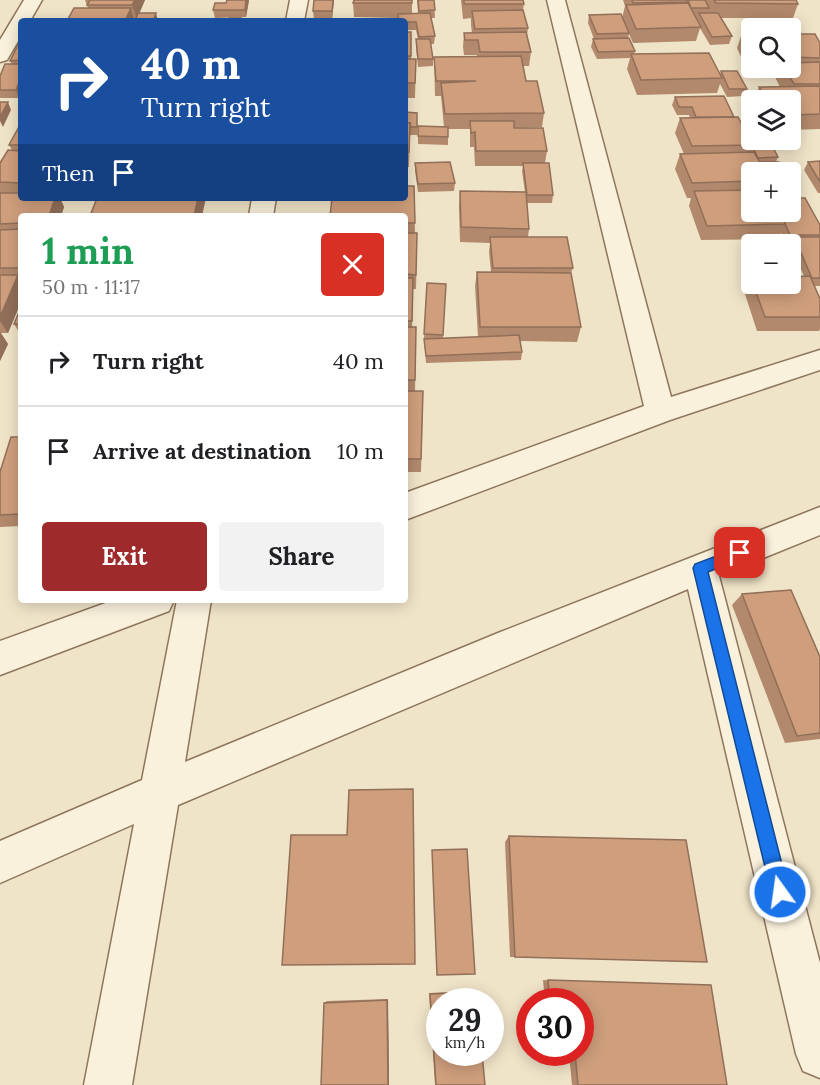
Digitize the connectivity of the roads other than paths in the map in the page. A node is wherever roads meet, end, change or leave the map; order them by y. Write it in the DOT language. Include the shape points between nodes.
graph roads {
  1 [pos="33,0"];
  2 [pos="299,0"];
  3 [pos="556,0"];
  4 [pos="22,18"];
  5 [pos="296,18"];
  6 [pos="18,25"];
  7 [pos="0,56"];
  8 [pos="820,360"];
  9 [pos="660,412"];
  10 [pos="408,506"];
  11 [pos="820,522"];
  12 [pos="700,568"];
  13 [pos="149,603"];
  14 [pos="193,603"];
  15 [pos="0,658"];
  16 [pos="160,792"];
  17 [pos="0,862"];
  18 [pos="820,1054"];
  19 [pos="108,1085"];
  1 -- 4 [label="street"];
  2 -- 5 [label="street"];
  3 -- 9 [label="street"];
  6 -- 7 [label="street"];
  8 -- 9 [label="street"];
  9 -- 10 [label="street"];
  11 -- 12 [label="street"];
  12 -- 16 [label="street"];
  12 -- 18 [label="street"];
  13 -- 15 [label="street"];
  14 -- 16 [label="street"];
  16 -- 17 [label="street"];
  16 -- 19 [label="street"];
}
